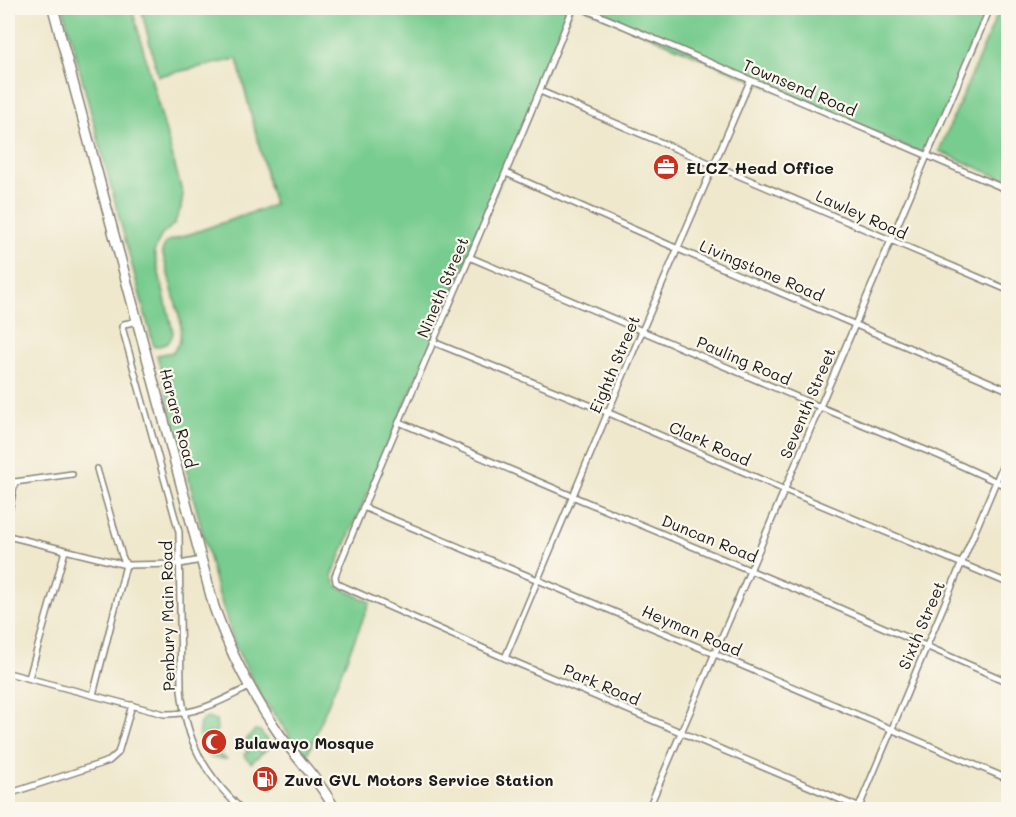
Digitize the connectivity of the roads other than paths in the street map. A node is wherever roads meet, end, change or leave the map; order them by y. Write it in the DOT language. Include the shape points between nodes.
graph roads {
  1 [pos="53,8"];
  2 [pos="573,8"];
  3 [pos="582,8"];
  4 [pos="990,8"];
  5 [pos="750,81"];
  6 [pos="540,91"];
  7 [pos="927,155"];
  8 [pos="715,164"];
  9 [pos="506,173"];
  10 [pos="1008,190"];
  11 [pos="890,242"];
  12 [pos="678,249"];
  13 [pos="470,257"];
  14 [pos="1008,290"];
  15 [pos="138,321"];
  16 [pos="856,325"];
  17 [pos="642,331"];
  18 [pos="433,342"];
  19 [pos="1008,390"];
  20 [pos="820,407"];
  21 [pos="609,413"];
  22 [pos="399,422"];
  23 [pos="167,432"];
  24 [pos="152,435"];
  25 [pos="1008,453"];
  26 [pos="97,469"];
  27 [pos="72,474"];
  28 [pos="8,480"];
  29 [pos="15,482"];
  30 [pos="996,482"];
  31 [pos="1008,487"];
  32 [pos="784,490"];
  33 [pos="572,496"];
  34 [pos="363,507"];
  35 [pos="8,516"];
  36 [pos="8,536"];
  37 [pos="65,551"];
  38 [pos="201,560"];
  39 [pos="962,563"];
  40 [pos="180,564"];
  41 [pos="126,565"];
  42 [pos="750,570"];
  43 [pos="335,576"];
  44 [pos="537,580"];
  45 [pos="1008,583"];
  46 [pos="927,647"];
  47 [pos="716,654"];
  48 [pos="505,658"];
  49 [pos="8,673"];
  50 [pos="29,678"];
  51 [pos="1008,682"];
  52 [pos="249,687"];
  53 [pos="93,695"];
  54 [pos="132,705"];
  55 [pos="185,714"];
  56 [pos="891,730"];
  57 [pos="681,732"];
  58 [pos="1008,779"];
  59 [pos="8,795"];
  60 [pos="862,808"];
  61 [pos="242,810"];
  62 [pos="335,810"];
  63 [pos="648,810"];
  1 -- 15 [label="highway, Harare Road"];
  2 -- 6 [label="street, Nineth Street"];
  3 -- 5 [label="street, Townsend Road"];
  4 -- 7 [label="street, Seventh Street"];
  5 -- 7 [label="street, Townsend Road"];
  5 -- 8 [label="street, Eighth Street"];
  6 -- 8 [label="street, Lawley Road"];
  6 -- 9 [label="street, Nineth Street"];
  7 -- 10 [label="street, Townsend Road"];
  7 -- 11 [label="street, Seventh Street"];
  8 -- 11 [label="street, Lawley Road"];
  8 -- 12 [label="street, Eighth Street"];
  9 -- 12 [label="street, Livingstone Road"];
  9 -- 13 [label="street, Nineth Street"];
  11 -- 14 [label="street, Lawley Road"];
  11 -- 16 [label="street, Seventh Street"];
  12 -- 16 [label="street, Livingstone Road"];
  12 -- 17 [label="street, Eighth Street"];
  13 -- 17 [label="street, Pauling Road"];
  13 -- 18 [label="street, Nineth Street"];
  15 -- 23 [label="highway, Harare Road"];
  15 -- 24 [label="street, Penbury Main Road" via="122,327"];
  16 -- 19 [label="street, Livingstone Road"];
  16 -- 20 [label="street, Seventh Street"];
  17 -- 20 [label="street, Pauling Road"];
  17 -- 21 [label="street, Eighth Street"];
  18 -- 21 [label="street, Clark Road"];
  18 -- 22 [label="street, Nineth Street"];
  20 -- 30 [label="street, Pauling Road"];
  20 -- 32 [label="street, Seventh Street"];
  21 -- 32 [label="street, Clark Road"];
  21 -- 33 [label="street, Eighth Street"];
  22 -- 33 [label="street, Duncan Road"];
  22 -- 34 [label="street, Nineth Street"];
  23 -- 24 [label="street"];
  23 -- 38 [label="highway, Harare Road"];
  24 -- 40 [label="street, Penbury Main Road" via="179,532"];
  25 -- 30 [label="street, Sixth Street"];
  26 -- 41 [label="street"];
  27 -- 29 [label="street"];
  28 -- 29 [label="street"];
  29 -- 35 [label="street"];
  30 -- 31 [label="street, Pauling Road"];
  30 -- 39 [label="street, Sixth Street"];
  32 -- 39 [label="street, Clark Road"];
  32 -- 42 [label="street, Seventh Street"];
  33 -- 42 [label="street, Duncan Road"];
  33 -- 44 [label="street, Eighth Street"];
  34 -- 43 [label="street, Nineth Street"];
  34 -- 44 [label="street, Heyman Road"];
  36 -- 37 [label="street"];
  37 -- 41 [label="street"];
  37 -- 50 [label="street"];
  38 -- 40 [label="street"];
  38 -- 52 [label="highway, Harare Road" via="225,638"];
  39 -- 45 [label="street, Clark Road"];
  39 -- 46 [label="street, Sixth Street"];
  40 -- 41 [label="street"];
  40 -- 55 [label="street, Penbury Main Road" via="181,689"];
  41 -- 53 [label="street"];
  42 -- 46 [label="street, Duncan Road"];
  42 -- 47 [label="street, Seventh Street"];
  43 -- 48 [label="street, Park Road" via="342,586"];
  44 -- 47 [label="street, Heyman Road"];
  44 -- 48 [label="street, Eighth Street"];
  46 -- 51 [label="street, Duncan Road"];
  46 -- 56 [label="street, Sixth Street"];
  47 -- 56 [label="street, Heyman Road"];
  47 -- 57 [label="street, Seventh Street"];
  48 -- 57 [label="street, Park Road"];
  49 -- 50 [label="street"];
  50 -- 53 [label="street"];
  52 -- 55 [label="street"];
  52 -- 62 [label="highway, Harare Road"];
  53 -- 54 [label="street"];
  54 -- 55 [label="street" via="164,714"];
  54 -- 59 [label="street" via="118,753 109,761"];
  55 -- 61 [label="street, Penbury Main Road" via="198,755"];
  56 -- 58 [label="street, Heyman Road"];
  56 -- 60 [label="street, Sixth Street"];
  57 -- 60 [label="street, Park Road"];
  57 -- 63 [label="street, Seventh Street"];
}
